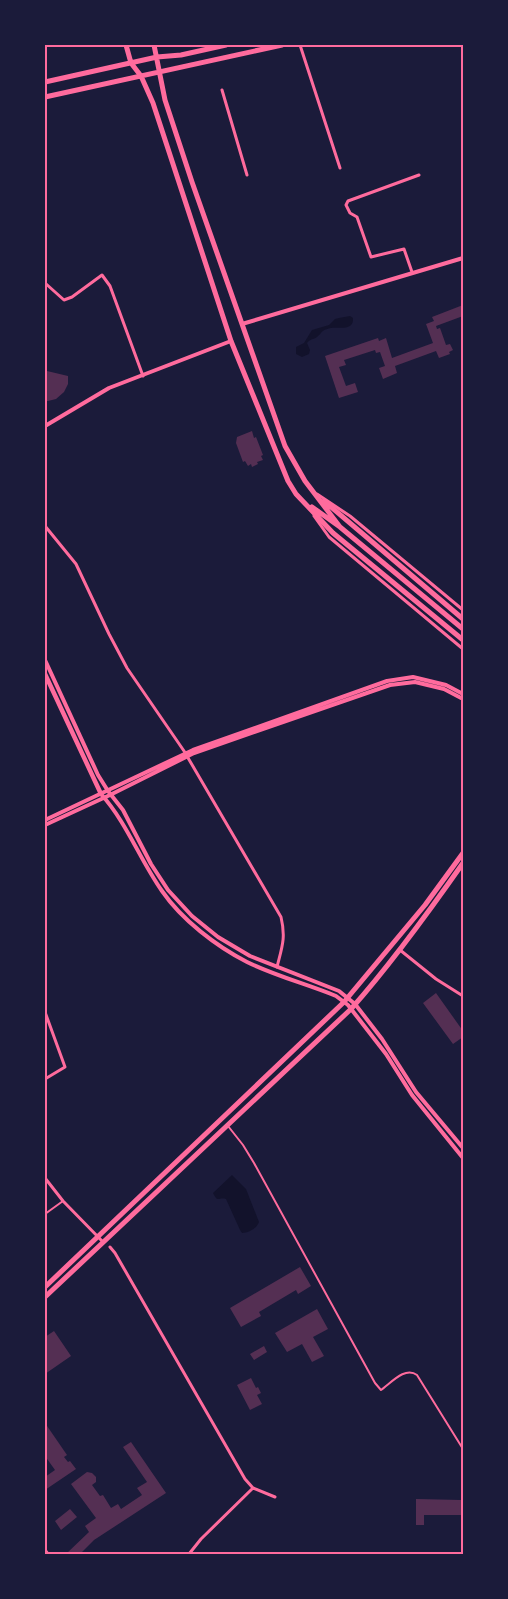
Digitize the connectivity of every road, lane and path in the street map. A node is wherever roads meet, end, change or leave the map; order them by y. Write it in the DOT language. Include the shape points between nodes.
graph roads {
  1 [pos="126,45"];
  2 [pos="154,45"];
  3 [pos="226,45"];
  4 [pos="282,45"];
  5 [pos="300,45"];
  6 [pos="157,57"];
  7 [pos="131,63"];
  8 [pos="160,72"];
  9 [pos="141,76"];
  10 [pos="45,82"];
  11 [pos="222,90"];
  12 [pos="45,97"];
  13 [pos="340,168"];
  14 [pos="248,174"];
  15 [pos="419,175"];
  16 [pos="463,258"];
  17 [pos="412,272"];
  18 [pos="45,283"];
  19 [pos="242,324"];
  20 [pos="231,341"];
  21 [pos="143,376"];
  22 [pos="45,426"];
  23 [pos="314,493"];
  24 [pos="303,501"];
  25 [pos="45,526"];
  26 [pos="340,527"];
  27 [pos="463,610"];
  28 [pos="463,619"];
  29 [pos="463,629"];
  30 [pos="463,640"];
  31 [pos="463,649"];
  32 [pos="45,660"];
  33 [pos="45,674"];
  34 [pos="463,694"];
  35 [pos="463,699"];
  36 [pos="186,753"];
  37 [pos="109,793"];
  38 [pos="103,796"];
  39 [pos="45,820"];
  40 [pos="45,825"];
  41 [pos="463,852"];
  42 [pos="463,863"];
  43 [pos="399,949"];
  44 [pos="277,967"];
  45 [pos="463,996"];
  46 [pos="346,1000"];
  47 [pos="353,1006"];
  48 [pos="45,1012"];
  49 [pos="45,1079"];
  50 [pos="226,1125"];
  51 [pos="463,1148"];
  52 [pos="463,1158"];
  53 [pos="45,1178"];
  54 [pos="63,1200"];
  55 [pos="45,1214"];
  56 [pos="98,1237"];
  57 [pos="103,1242"];
  58 [pos="110,1247"];
  59 [pos="45,1287"];
  60 [pos="45,1296"];
  61 [pos="463,1449"];
  62 [pos="253,1488"];
  63 [pos="275,1497"];
  64 [pos="45,1550"];
  65 [pos="48,1554"];
  66 [pos="189,1554"];
  1 -- 7 [label="main road"];
  2 -- 6 [label="main road"];
  3 -- 6 [label="main road"];
  4 -- 8 [label="main road"];
  5 -- 13 [label="street"];
  6 -- 7 [label="main road"];
  6 -- 8 [label="main road"];
  7 -- 9 [label="main road"];
  7 -- 10 [label="main road"];
  8 -- 9 [label="main road"];
  8 -- 19 [label="main road" via="165,100"];
  9 -- 12 [label="main road"];
  9 -- 20 [label="main road" via="153,103"];
  11 -- 14 [label="street"];
  15 -- 17 [label="street" via="348,201 346,205 357,217 371,257 404,249"];
  16 -- 17 [label="street"];
  17 -- 19 [label="street"];
  18 -- 21 [label="street" via="64,300 72,298 102,275 110,286"];
  19 -- 23 [label="main road" via="286,446"];
  20 -- 21 [label="street"];
  20 -- 24 [label="main road" via="280,465"];
  21 -- 22 [label="street" via="110,388"];
  23 -- 26 [label="main road"];
  23 -- 27 [label="street" via="350,516"];
  23 -- 28 [label="main road"];
  24 -- 26 [label="main road"];
  24 -- 30 [label="main road" via="333,533"];
  24 -- 31 [label="street" via="329,537"];
  25 -- 36 [label="street" via="76,564 127,668"];
  26 -- 29 [label="main road"];
  32 -- 37 [label="street"];
  33 -- 38 [label="main road"];
  34 -- 36 [label="street" via="446,685 413,677 387,680"];
  35 -- 36 [label="street" via="444,689 415,682 390,684"];
  36 -- 37 [label="street"];
  36 -- 44 [label="street" via="281,918 284,939"];
  37 -- 38 [label="street"];
  37 -- 44 [label="street" via="123,810 150,864 192,916 218,937"];
  38 -- 39 [label="street"];
  38 -- 40 [label="street"];
  38 -- 46 [label="street" via="117,813 163,894 214,942 247,962"];
  41 -- 46 [label="main road" via="425,905"];
  42 -- 43 [label="main road"];
  43 -- 45 [label="street"];
  43 -- 47 [label="main road"];
  44 -- 46 [label="street" via="339,991"];
  46 -- 47 [label="street"];
  46 -- 56 [label="main road"];
  47 -- 50 [label="main road"];
  47 -- 51 [label="street" via="382,1039 416,1092"];
  47 -- 52 [label="street" via="412,1095"];
  48 -- 49 [label="street" via="65,1067"];
  50 -- 57 [label="main road"];
  50 -- 61 [label="lane" via="254,1163 375,1383 381,1390 402,1374 414,1372"];
  53 -- 54 [label="street"];
  54 -- 55 [label="lane"];
  54 -- 56 [label="street"];
  56 -- 57 [label="street"];
  56 -- 59 [label="main road"];
  57 -- 60 [label="main road"];
  58 -- 62 [label="street"];
  62 -- 63 [label="street"];
  62 -- 66 [label="street"];
  64 -- 65 [label="street"];
}
